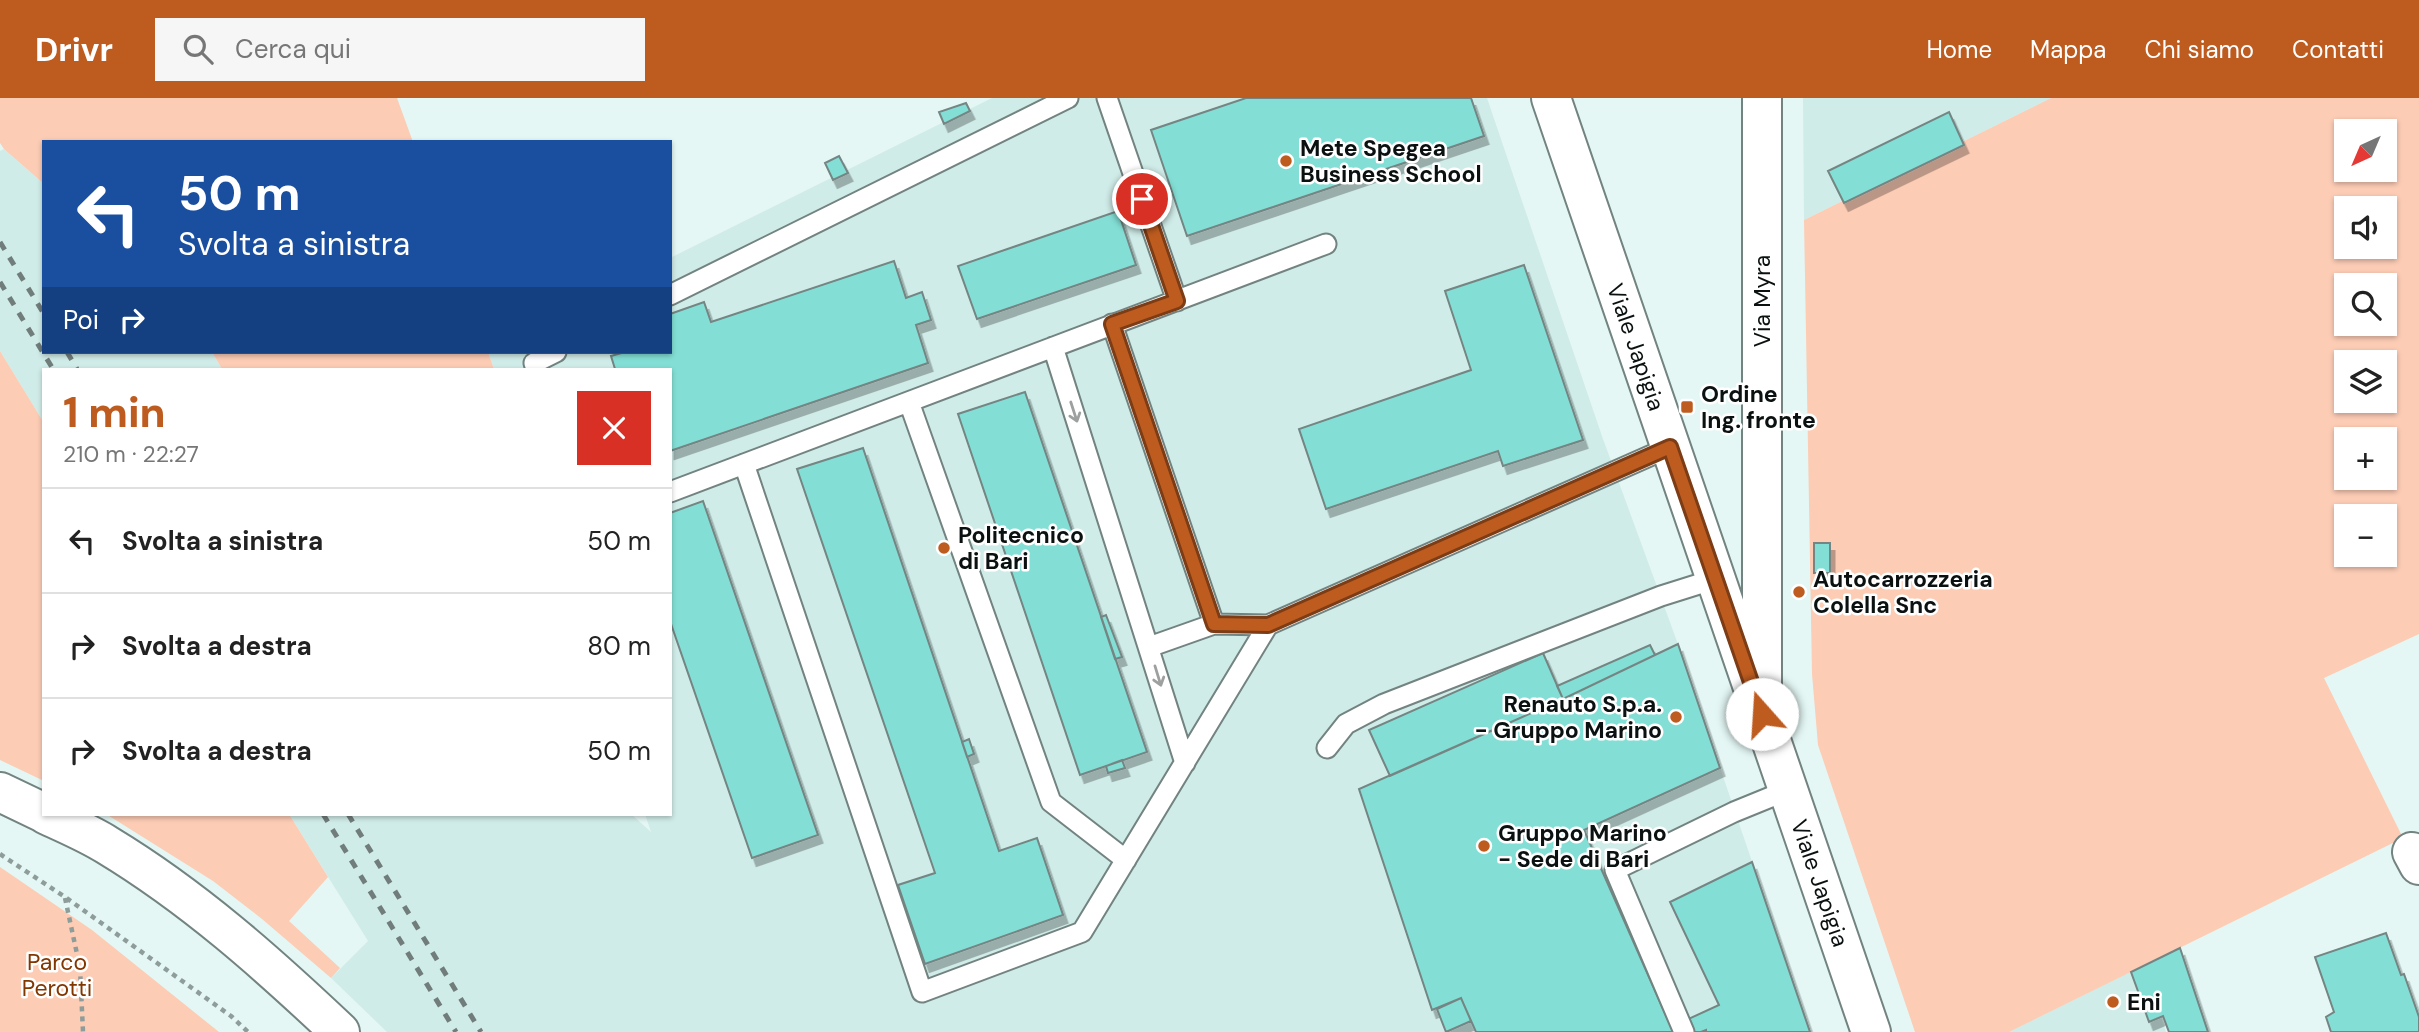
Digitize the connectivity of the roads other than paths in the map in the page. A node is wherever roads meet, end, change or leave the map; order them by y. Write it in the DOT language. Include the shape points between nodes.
graph roads {
  1 [pos="1068,98"];
  2 [pos="1107,98"];
  3 [pos="1551,98"];
  4 [pos="1762,98"];
  5 [pos="1326,244"];
  6 [pos="672,294"];
  7 [pos="1177,301"];
  8 [pos="1112,324"];
  9 [pos="1053,347"];
  10 [pos="552,354"];
  11 [pos="536,368"];
  12 [pos="909,402"];
  13 [pos="1670,447"];
  14 [pos="744,464"];
  15 [pos="672,491"];
  16 [pos="1715,579"];
  17 [pos="1214,624"];
  18 [pos="1268,625"];
  19 [pos="1149,647"];
  20 [pos="1762,714"];
  21 [pos="1326,748"];
  22 [pos="1185,763"];
  23 [pos="1788,790"];
  24 [pos="0,792"];
  25 [pos="42,812"];
  26 [pos="50,816"];
  27 [pos="1126,860"];
  28 [pos="340,1032"];
  29 [pos="1684,1032"];
  30 [pos="1871,1032"];
  1 -- 6 [label="lane"];
  2 -- 7 [label="lane"];
  3 -- 13 [label="street, Viale Japigia"];
  4 -- 20 [label="street, Via Myra"];
  5 -- 7 [label="lane"];
  7 -- 8 [label="lane"];
  8 -- 9 [label="lane"];
  8 -- 17 [label="lane"];
  9 -- 12 [label="lane"];
  9 -- 19 [label="lane, one-way"];
  10 -- 11 [label="lane" via="534,363"];
  12 -- 14 [label="lane"];
  12 -- 27 [label="lane" via="1051,802"];
  13 -- 16 [label="street, Viale Japigia"];
  13 -- 18 [label="lane"];
  14 -- 15 [label="lane"];
  14 -- 27 [label="lane" via="922,992 1082,932"];
  16 -- 20 [label="street, Viale Japigia"];
  16 -- 21 [label="lane" via="1384,704 1346,724"];
  17 -- 18 [label="lane"];
  17 -- 19 [label="lane"];
  18 -- 22 [label="lane"];
  19 -- 22 [label="lane, one-way"];
  20 -- 23 [label="street, Viale Japigia"];
  22 -- 27 [label="lane"];
  23 -- 29 [label="lane" via="1615,870"];
  23 -- 30 [label="street, Viale Japigia"];
  24 -- 25 [label="street"];
  26 -- 28 [label="street" via="105,843 190,900 276,971"];
}
